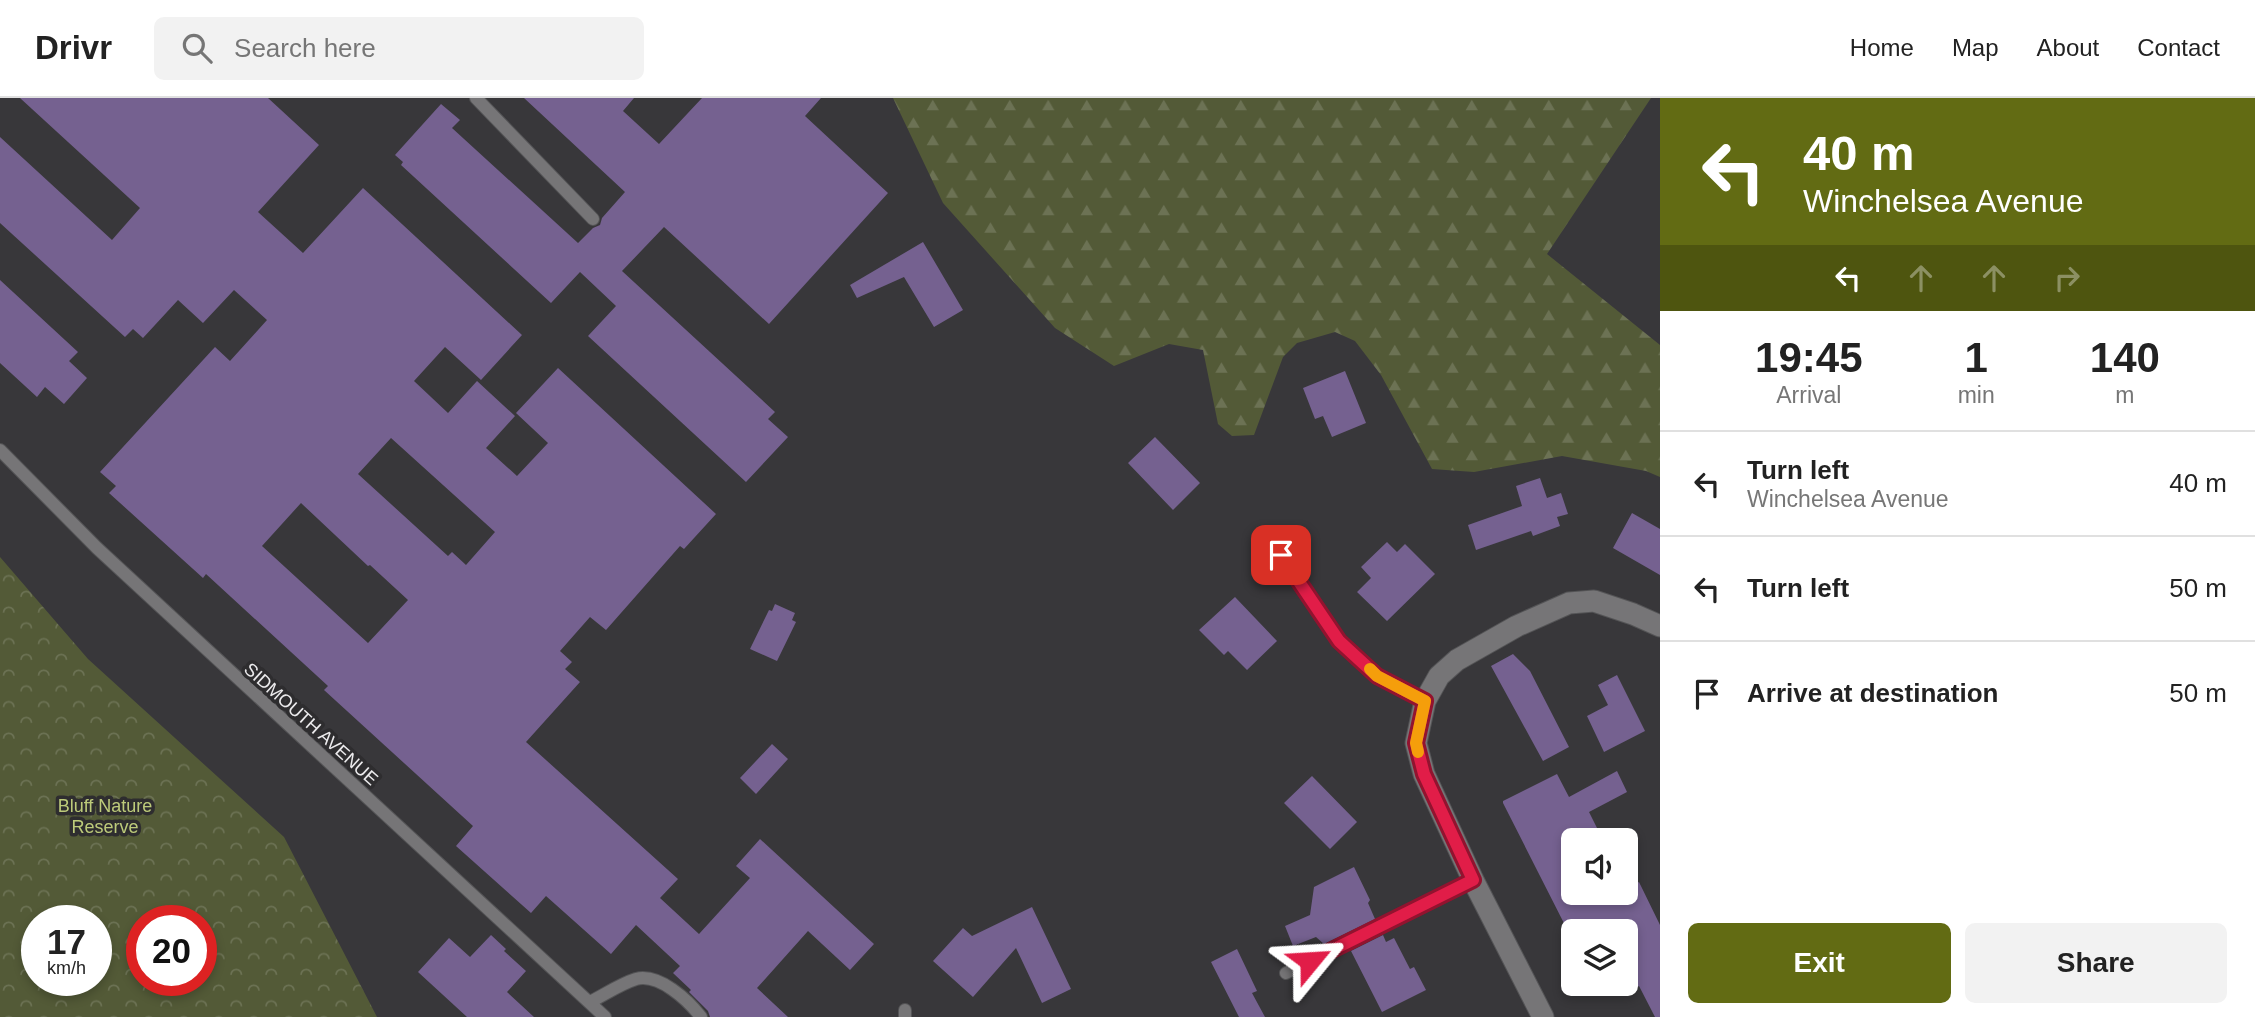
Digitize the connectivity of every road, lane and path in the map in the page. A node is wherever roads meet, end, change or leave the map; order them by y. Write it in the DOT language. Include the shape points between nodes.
graph roads {
  1 [pos="476,98"];
  2 [pos="593,219"];
  3 [pos="0,450"];
  4 [pos="1281,555"];
  5 [pos="1660,626"];
  6 [pos="1425,701"];
  7 [pos="1473,880"];
  8 [pos="1286,973"];
  9 [pos="590,1002"];
  10 [pos="605,1017"];
  11 [pos="701,1017"];
  12 [pos="1544,1017"];
  1 -- 2 [label="lane"];
  3 -- 9 [label="lane, SIDMOUTH AVENUE" via="107,558"];
  4 -- 6 [label="lane" via="1339,641 1377,676"];
  5 -- 6 [label="street" via="1594,601 1569,603 1457,660 1439,676"];
  6 -- 7 [label="street" via="1416,743 1424,774"];
  7 -- 8 [label="lane"];
  7 -- 12 [label="street"];
  9 -- 10 [label="lane, SIDMOUTH AVENUE"];
  9 -- 11 [label="lane" via="638,978 664,983"];
}
